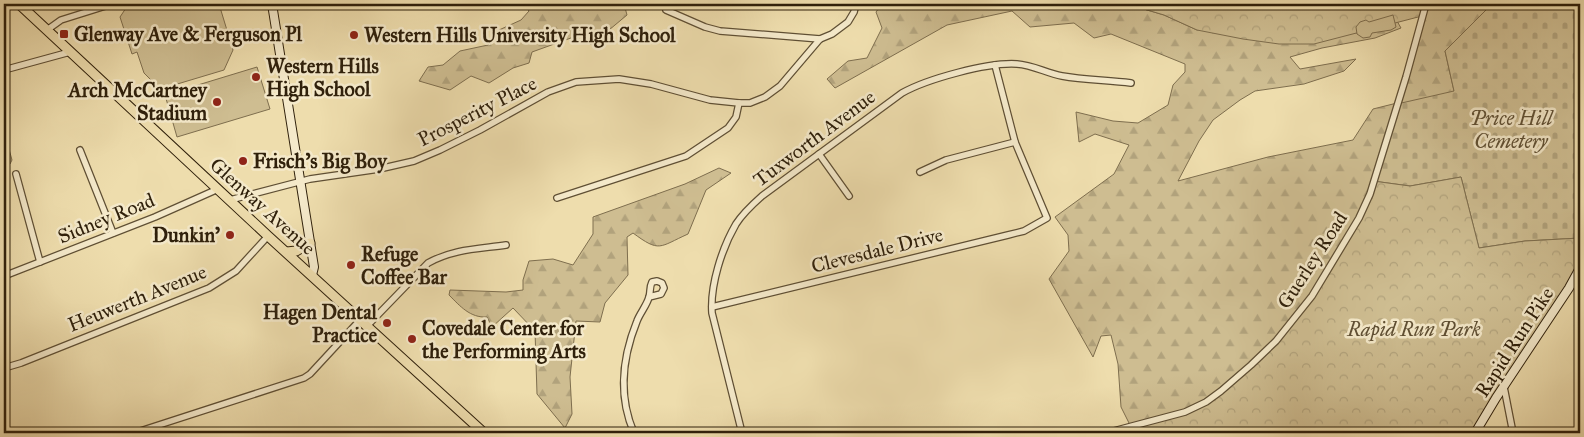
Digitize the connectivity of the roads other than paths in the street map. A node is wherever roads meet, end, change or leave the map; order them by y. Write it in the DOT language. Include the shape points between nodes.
graph roads {
  1 [pos="19,4"];
  2 [pos="112,4"];
  3 [pos="272,4"];
  4 [pos="856,4"];
  5 [pos="1426,4"];
  6 [pos="666,10"];
  7 [pos="47,30"];
  8 [pos="820,39"];
  9 [pos="70,52"];
  10 [pos="995,65"];
  11 [pos="4,70"];
  12 [pos="1131,82"];
  13 [pos="739,103"];
  14 [pos="1015,142"];
  15 [pos="80,150"];
  16 [pos="819,154"];
  17 [pos="920,172"];
  18 [pos="16,174"];
  19 [pos="300,181"];
  20 [pos="218,189"];
  21 [pos="849,196"];
  22 [pos="557,198"];
  23 [pos="230,200"];
  24 [pos="113,233"];
  25 [pos="268,236"];
  26 [pos="310,243"];
  27 [pos="506,246"];
  28 [pos="287,252"];
  29 [pos="40,262"];
  30 [pos="1580,268"];
  31 [pos="312,275"];
  32 [pos="4,276"];
  33 [pos="649,297"];
  34 [pos="712,307"];
  35 [pos="364,323"];
  36 [pos="1578,326"];
  37 [pos="1580,337"];
  38 [pos="4,368"];
  39 [pos="1504,387"];
  40 [pos="478,431"];
  41 [pos="134,433"];
  42 [pos="634,433"];
  43 [pos="742,433"];
  44 [pos="1106,433"];
  45 [pos="1475,433"];
  46 [pos="1513,433"];
  1 -- 7 [label="main road, Glenway Avenue"];
  2 -- 7 [label="street" via="61,20"];
  3 -- 19 [label="street"];
  4 -- 8 [label="street" via="848,22"];
  5 -- 44 [label="street, Guerley Road" via="1370,194 1312,296 1269,347 1206,402 1185,412"];
  6 -- 8 [label="street" via="720,31"];
  7 -- 9 [label="main road, Glenway Avenue"];
  8 -- 13 [label="street" via="772,94 750,103"];
  9 -- 11 [label="street"];
  9 -- 20 [label="main road, Glenway Avenue"];
  10 -- 12 [label="street, Tuxworth Avenue" via="1017,64 1064,76"];
  10 -- 14 [label="street"];
  10 -- 16 [label="street, Tuxworth Avenue" via="913,87"];
  13 -- 19 [label="street, Prosperity Place" via="697,97 635,81 608,78 583,81 548,92 420,159"];
  13 -- 22 [label="street" via="736,117 728,128 686,156"];
  14 -- 17 [label="street" via="946,160"];
  14 -- 34 [label="street, Clevesdale Drive" via="1048,218 1008,235"];
  15 -- 24 [label="street"];
  16 -- 21 [label="street"];
  16 -- 34 [label="street, Tuxworth Avenue" via="750,206 736,224 712,287"];
  18 -- 29 [label="street"];
  19 -- 23 [label="street, Prosperity Place"];
  19 -- 26 [label="street"];
  20 -- 23 [label="main road, Glenway Avenue"];
  20 -- 24 [label="street, Sidney Road"];
  23 -- 25 [label="main road, Glenway Avenue"];
  24 -- 29 [label="street, Sidney Road"];
  25 -- 28 [label="main road, Glenway Avenue"];
  25 -- 38 [label="street, Heuwerth Avenue" via="236,270 209,288"];
  26 -- 28 [label="main road"];
  26 -- 31 [label="street"];
  27 -- 35 [label="street" via="468,248 436,258"];
  28 -- 31 [label="main road, Glenway Avenue"];
  29 -- 32 [label="street, Sidney Road"];
  30 -- 39 [label="street, Rapid Run Pike"];
  31 -- 35 [label="main road, Glenway Avenue"];
  33 -- 42 [label="street" via="630,339 624,366 625,405"];
  34 -- 43 [label="street, Tuxworth Avenue"];
  35 -- 40 [label="main road, Glenway Avenue"];
  35 -- 41 [label="street" via="304,378"];
  36 -- 37 [label="street"];
  39 -- 45 [label="street, Rapid Run Pike"];
  39 -- 46 [label="street"];
}
